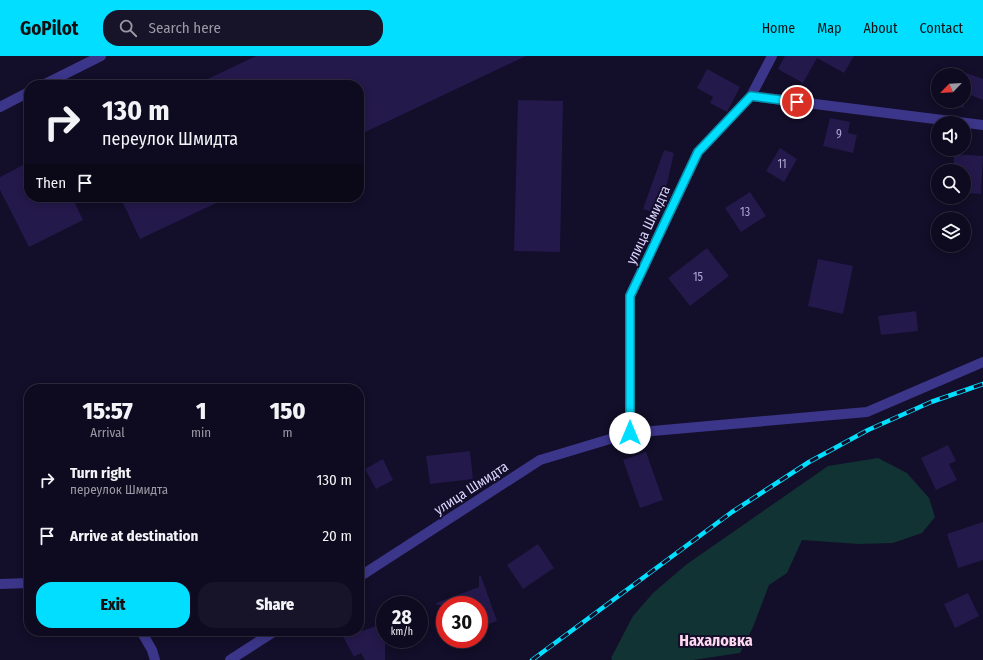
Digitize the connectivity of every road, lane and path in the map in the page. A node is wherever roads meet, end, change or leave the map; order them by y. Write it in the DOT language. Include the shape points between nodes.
graph roads {
  1 [pos="100,56"];
  2 [pos="772,56"];
  3 [pos="54,80"];
  4 [pos="24,95"];
  5 [pos="751,96"];
  6 [pos="0,107"];
  7 [pos="983,124"];
  8 [pos="983,362"];
  9 [pos="630,433"];
  10 [pos="364,574"];
  11 [pos="24,583"];
  12 [pos="0,584"];
  13 [pos="143,636"];
  14 [pos="267,636"];
  15 [pos="155,660"];
  16 [pos="230,660"];
  1 -- 3 [label="street"];
  2 -- 5 [label="street, улица Шмидта"];
  4 -- 6 [label="street"];
  5 -- 7 [label="street"];
  5 -- 9 [label="street, улица Шмидта" via="698,152 630,296"];
  8 -- 9 [label="street, улица Шмидта" via="867,412"];
  9 -- 10 [label="street, улица Шмидта" via="540,460"];
  11 -- 12 [label="street"];
  13 -- 15 [label="street"];
  14 -- 16 [label="street"];
}
